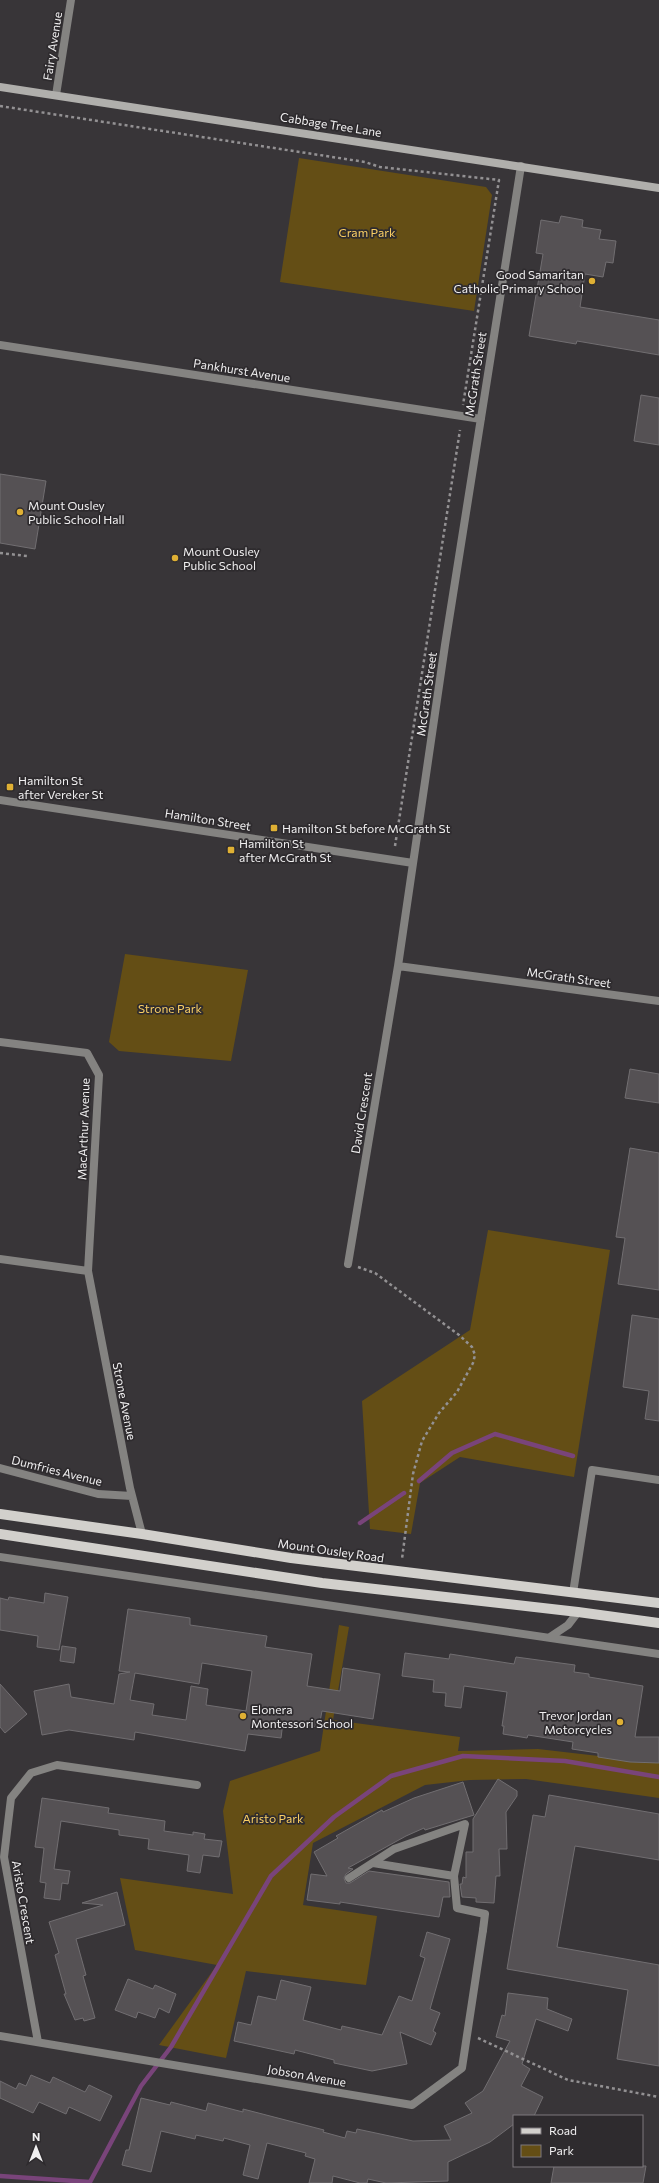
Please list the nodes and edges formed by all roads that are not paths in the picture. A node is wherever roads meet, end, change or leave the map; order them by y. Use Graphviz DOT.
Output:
graph roads {
  1 [pos="71,0"];
  2 [pos="0,87"];
  3 [pos="56,95"];
  4 [pos="521,166"];
  5 [pos="659,188"];
  6 [pos="0,345"];
  7 [pos="481,419"];
  8 [pos="0,800"];
  9 [pos="413,863"];
  10 [pos="398,966"];
  11 [pos="659,1001"];
  12 [pos="0,1042"];
  13 [pos="0,1259"];
  14 [pos="348,1264"];
  15 [pos="88,1271"];
  16 [pos="0,1468"];
  17 [pos="659,1480"];
  18 [pos="132,1496"];
  19 [pos="0,1514"];
  20 [pos="0,1534"];
  21 [pos="142,1534"];
  22 [pos="0,1556"];
  23 [pos="573,1593"];
  24 [pos="659,1603"];
  25 [pos="578,1612"];
  26 [pos="659,1623"];
  27 [pos="550,1637"];
  28 [pos="659,1654"];
  29 [pos="197,1785"];
  30 [pos="373,1863"];
  31 [pos="454,1876"];
  32 [pos="349,1878"];
  33 [pos="0,2036"];
  34 [pos="38,2042"];
  1 -- 3 [label="street, Fairy Avenue"];
  2 -- 3 [label="main road, Cabbage Tree Lane"];
  3 -- 4 [label="main road, Cabbage Tree Lane"];
  4 -- 5 [label="main road, Cabbage Tree Lane"];
  4 -- 7 [label="street, McGrath Street"];
  6 -- 7 [label="street, Pankhurst Avenue"];
  7 -- 9 [label="street, McGrath Street"];
  8 -- 9 [label="street, Hamilton Street"];
  9 -- 10 [label="street, McGrath Street"];
  10 -- 11 [label="street, McGrath Street"];
  10 -- 14 [label="street, David Crescent"];
  12 -- 15 [label="street, MacArthur Avenue"];
  13 -- 15 [label="street"];
  15 -- 18 [label="street, Strone Avenue"];
  16 -- 18 [label="street, Dumfries Avenue"];
  17 -- 23 [label="street"];
  18 -- 21 [label="street, Strone Avenue"];
  19 -- 21 [label="main road, Mount Ousley Road"];
  20 -- 25 [label="main road"];
  21 -- 23 [label="main road, Mount Ousley Road"];
  22 -- 27 [label="street"];
  23 -- 24 [label="main road, Mount Ousley Road"];
  25 -- 26 [label="main road"];
  25 -- 27 [label="street"];
  27 -- 28 [label="street"];
  29 -- 34 [label="street, Aristo Crescent"];
  30 -- 31 [label="street"];
  30 -- 31 [label="street"];
  30 -- 32 [label="street"];
  31 -- 34 [label="street, Jobson Avenue"];
  33 -- 34 [label="street, Jobson Avenue"];
}
